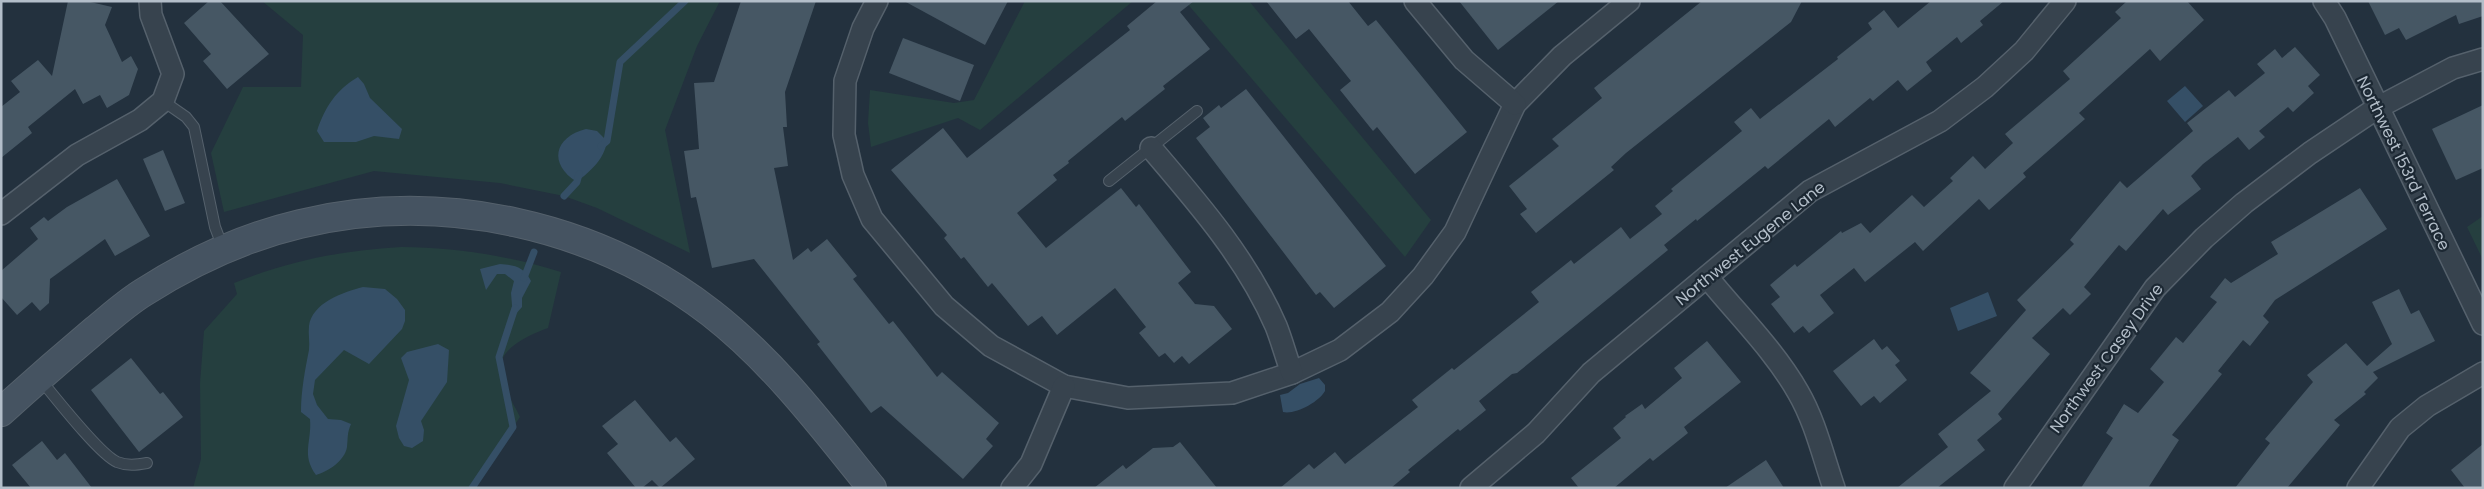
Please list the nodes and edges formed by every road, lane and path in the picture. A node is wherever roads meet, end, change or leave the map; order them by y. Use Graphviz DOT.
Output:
graph roads {
  1 [pos="150,1"];
  2 [pos="877,1"];
  3 [pos="1415,1"];
  4 [pos="1629,1"];
  5 [pos="2065,1"];
  6 [pos="2324,1"];
  7 [pos="2483,59"];
  8 [pos="163,101"];
  9 [pos="1515,104"];
  10 [pos="2377,108"];
  11 [pos="1197,111"];
  12 [pos="1151,148"];
  13 [pos="1109,181"];
  14 [pos="1,214"];
  15 [pos="223,249"];
  16 [pos="1708,278"];
  17 [pos="2483,324"];
  18 [pos="1292,373"];
  19 [pos="2483,373"];
  20 [pos="39,378"];
  21 [pos="1064,386"];
  22 [pos="1,412"];
  23 [pos="147,463"];
  24 [pos="872,488"];
  25 [pos="1012,488"];
  26 [pos="1472,488"];
  27 [pos="1834,488"];
  28 [pos="2014,488"];
  29 [pos="2358,488"];
  1 -- 8 [label="street"];
  2 -- 21 [label="street"];
  3 -- 9 [label="street"];
  4 -- 9 [label="street"];
  5 -- 16 [label="street, Northwest Eugene Lane"];
  6 -- 10 [label="street, Northwest 153rd Terrace"];
  7 -- 10 [label="street, Northwest Casey Drive"];
  8 -- 14 [label="street"];
  8 -- 15 [label="lane"];
  9 -- 18 [label="street"];
  10 -- 17 [label="street, Northwest 153rd Terrace"];
  10 -- 28 [label="street, Northwest Casey Drive"];
  11 -- 12 [label="lane"];
  12 -- 13 [label="lane"];
  12 -- 18 [label="street"];
  15 -- 20 [label="main road"];
  15 -- 24 [label="main road"];
  16 -- 26 [label="street, Northwest Eugene Lane"];
  16 -- 27 [label="street"];
  18 -- 21 [label="street"];
  19 -- 29 [label="street"];
  20 -- 22 [label="main road"];
  20 -- 23 [label="lane"];
  21 -- 25 [label="street"];
}
